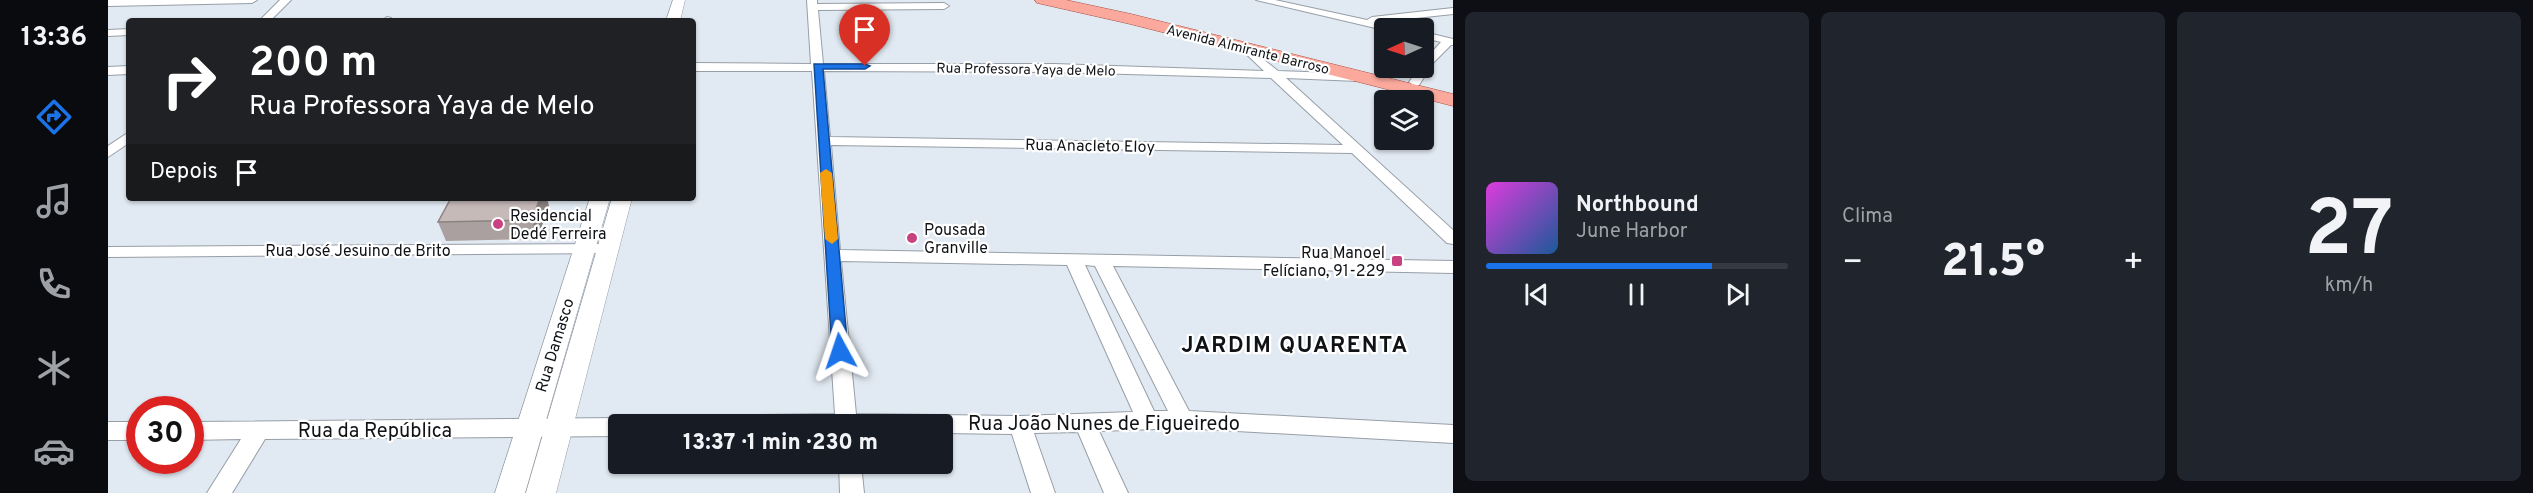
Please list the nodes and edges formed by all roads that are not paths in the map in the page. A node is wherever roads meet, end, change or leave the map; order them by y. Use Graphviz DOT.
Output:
graph roads {
  1 [pos="252,0"];
  2 [pos="286,0"];
  3 [pos="679,0"];
  4 [pos="1042,0"];
  5 [pos="1066,0"];
  6 [pos="1261,0"];
  7 [pos="108,3"];
  8 [pos="813,3"];
  9 [pos="944,6"];
  10 [pos="1453,11"];
  11 [pos="267,18"];
  12 [pos="674,18"];
  13 [pos="1356,21"];
  14 [pos="1374,25"];
  15 [pos="126,32"];
  16 [pos="108,33"];
  17 [pos="1434,38"];
  18 [pos="1450,41"];
  19 [pos="1248,50"];
  20 [pos="818,66"];
  21 [pos="696,67"];
  22 [pos="126,70"];
  23 [pos="108,71"];
  24 [pos="1275,75"];
  25 [pos="1359,77"];
  26 [pos="1416,82"];
  27 [pos="1452,99"];
  28 [pos="824,141"];
  29 [pos="1356,149"];
  30 [pos="600,201"];
  31 [pos="620,201"];
  32 [pos="1453,239"];
  33 [pos="595,249"];
  34 [pos="108,252"];
  35 [pos="833,255"];
  36 [pos="1101,260"];
  37 [pos="1074,261"];
  38 [pos="1453,267"];
  39 [pos="845,414"];
  40 [pos="1147,419"];
  41 [pos="1183,419"];
  42 [pos="1084,422"];
  43 [pos="953,424"];
  44 [pos="1020,424"];
  45 [pos="608,427"];
  46 [pos="558,428"];
  47 [pos="529,429"];
  48 [pos="259,430"];
  49 [pos="108,431"];
  50 [pos="126,431"];
  51 [pos="204,431"];
  52 [pos="1453,434"];
  53 [pos="851,474"];
  54 [pos="219,493"];
  55 [pos="510,493"];
  56 [pos="541,493"];
  57 [pos="852,493"];
  58 [pos="1043,493"];
  59 [pos="1116,493"];
  1 -- 7 [label="street"];
  2 -- 11 [label="street"];
  3 -- 12 [label="street"];
  4 -- 19 [label="main road, Avenida Almirante Barroso"];
  5 -- 26 [label="main road, Avenida Almirante Barroso"];
  6 -- 13 [label="street"];
  8 -- 9 [label="street"];
  8 -- 20 [label="street"];
  10 -- 13 [label="street"];
  13 -- 14 [label="street"];
  15 -- 16 [label="street"];
  17 -- 18 [label="street"];
  18 -- 26 [label="street"];
  19 -- 24 [label="street"];
  19 -- 25 [label="main road, Avenida Almirante Barroso"];
  20 -- 21 [label="street, Rua Professora Yaya de Melo"];
  20 -- 24 [label="street, Rua Professora Yaya de Melo"];
  20 -- 28 [label="street"];
  22 -- 23 [label="street"];
  24 -- 25 [label="street, Rua Professora Yaya de Melo"];
  24 -- 29 [label="street"];
  25 -- 27 [label="main road, Avenida Almirante Barroso"];
  26 -- 27 [label="main road, Avenida Almirante Barroso"];
  28 -- 29 [label="street, Rua Anacleto Eloy"];
  28 -- 35 [label="street"];
  29 -- 32 [label="street"];
  30 -- 33 [label="street, Rua Damasco"];
  31 -- 33 [label="street, Rua Damasco"];
  33 -- 34 [label="street, Rua José Jesuino de Brito"];
  33 -- 46 [label="street, Rua Damasco"];
  33 -- 47 [label="street, Rua Damasco"];
  35 -- 37 [label="street"];
  35 -- 39 [label="street"];
  36 -- 37 [label="street"];
  36 -- 38 [label="street"];
  36 -- 41 [label="street"];
  37 -- 40 [label="street"];
  40 -- 41 [label="street, Rua João Nunes de Figueiredo"];
  40 -- 42 [label="street, Rua João Nunes de Figueiredo"];
  41 -- 52 [label="street, Rua João Nunes de Figueiredo"];
  42 -- 44 [label="street, Rua João Nunes de Figueiredo"];
  42 -- 59 [label="street"];
  43 -- 44 [label="street, Rua João Nunes de Figueiredo"];
  44 -- 58 [label="street"];
  45 -- 46 [label="street"];
  46 -- 47 [label="street, Rua da República"];
  46 -- 56 [label="street, Rua Damasco"];
  47 -- 48 [label="street, Rua da República"];
  47 -- 55 [label="street, Rua Damasco"];
  48 -- 51 [label="street, Rua da República"];
  48 -- 54 [label="street"];
  49 -- 50 [label="street"];
  53 -- 57 [label="street"];
}
